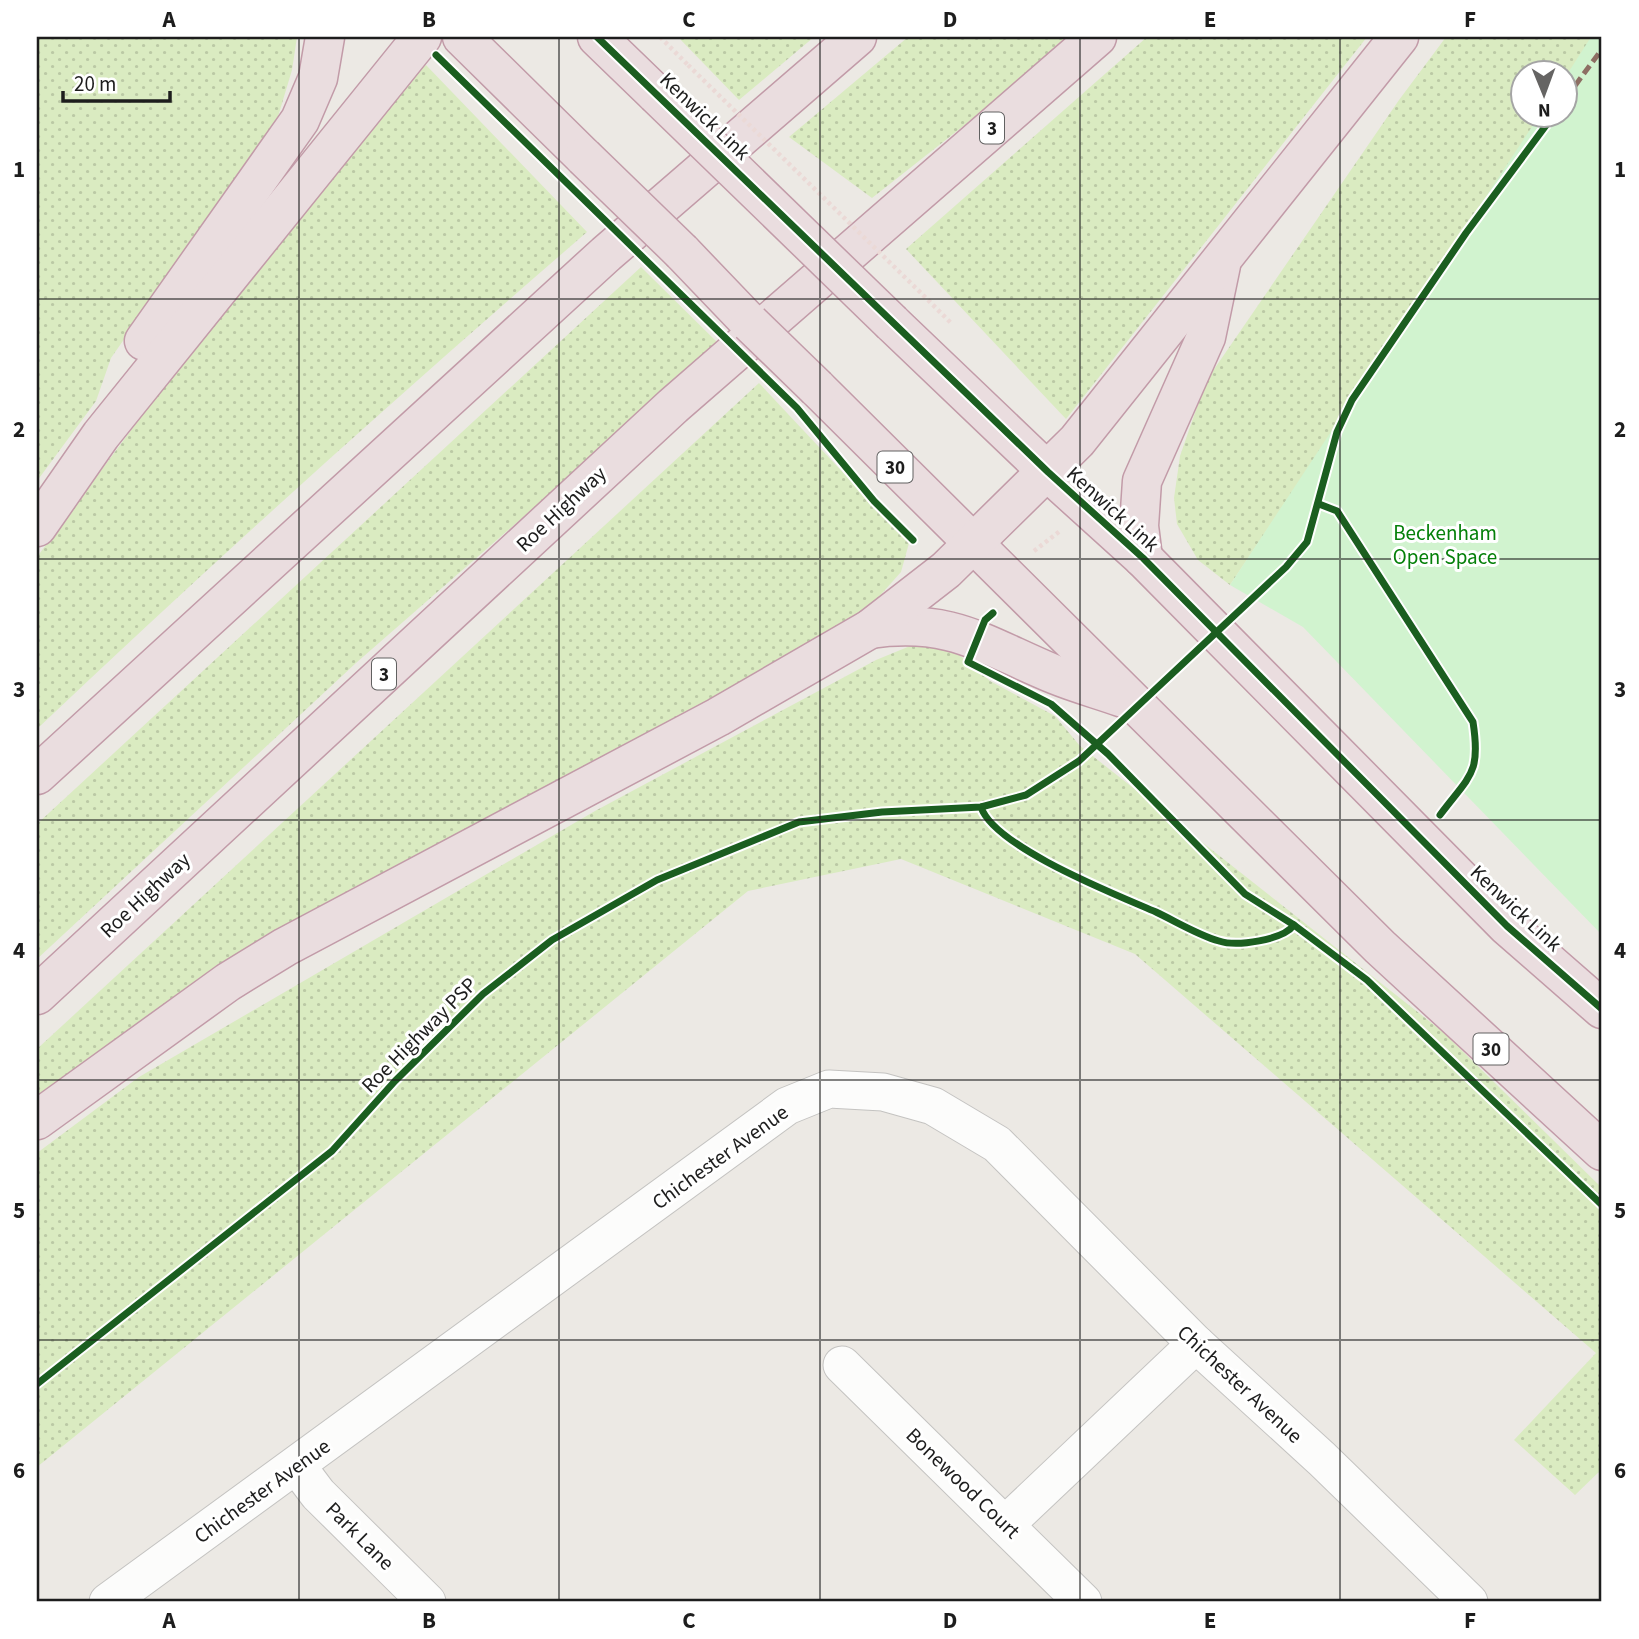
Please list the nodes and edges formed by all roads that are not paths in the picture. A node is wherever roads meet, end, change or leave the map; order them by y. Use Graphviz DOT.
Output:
graph roads {
  1 [pos="325,37"];
  2 [pos="422,37"];
  3 [pos="462,37"];
  4 [pos="597,37"];
  5 [pos="857,37"];
  6 [pos="1097,37"];
  7 [pos="1399,37"];
  8 [pos="1223,257"];
  9 [pos="101,435"];
  10 [pos="1048,472"];
  11 [pos="37,527"];
  12 [pos="973,545"];
  13 [pos="1143,558"];
  14 [pos="870,629"];
  15 [pos="1129,699"];
  16 [pos="37,775"];
  17 [pos="37,995"];
  18 [pos="1602,1009"];
  19 [pos="37,1120"];
  20 [pos="1602,1151"];
  21 [pos="1196,1345"];
  22 [pos="842,1365"];
  23 [pos="297,1466"];
  24 [pos="1005,1525"];
  25 [pos="108,1602"];
  26 [pos="426,1602"];
  27 [pos="1083,1602"];
  28 [pos="1469,1602"];
  1 -- 9 [label="highway"];
  2 -- 9 [label="highway"];
  3 -- 12 [label="highway, 30, bridge"];
  4 -- 10 [label="highway, Kenwick Link, bridge"];
  5 -- 16 [label="highway"];
  6 -- 17 [label="highway, Roe Highway / 3"];
  7 -- 8 [label="highway"];
  8 -- 10 [label="highway"];
  8 -- 13 [label="highway"];
  9 -- 11 [label="highway"];
  10 -- 12 [label="highway"];
  10 -- 13 [label="highway, Kenwick Link"];
  12 -- 14 [label="highway"];
  12 -- 15 [label="highway, 30"];
  13 -- 18 [label="highway, Kenwick Link"];
  14 -- 15 [label="highway"];
  14 -- 19 [label="highway"];
  15 -- 20 [label="highway, 30"];
  21 -- 23 [label="street, Chichester Avenue"];
  21 -- 24 [label="street"];
  21 -- 28 [label="street, Chichester Avenue"];
  22 -- 24 [label="street, Bonewood Court"];
  23 -- 25 [label="street, Chichester Avenue"];
  23 -- 26 [label="street, Park Lane"];
  24 -- 27 [label="street, Bonewood Court"];
}
